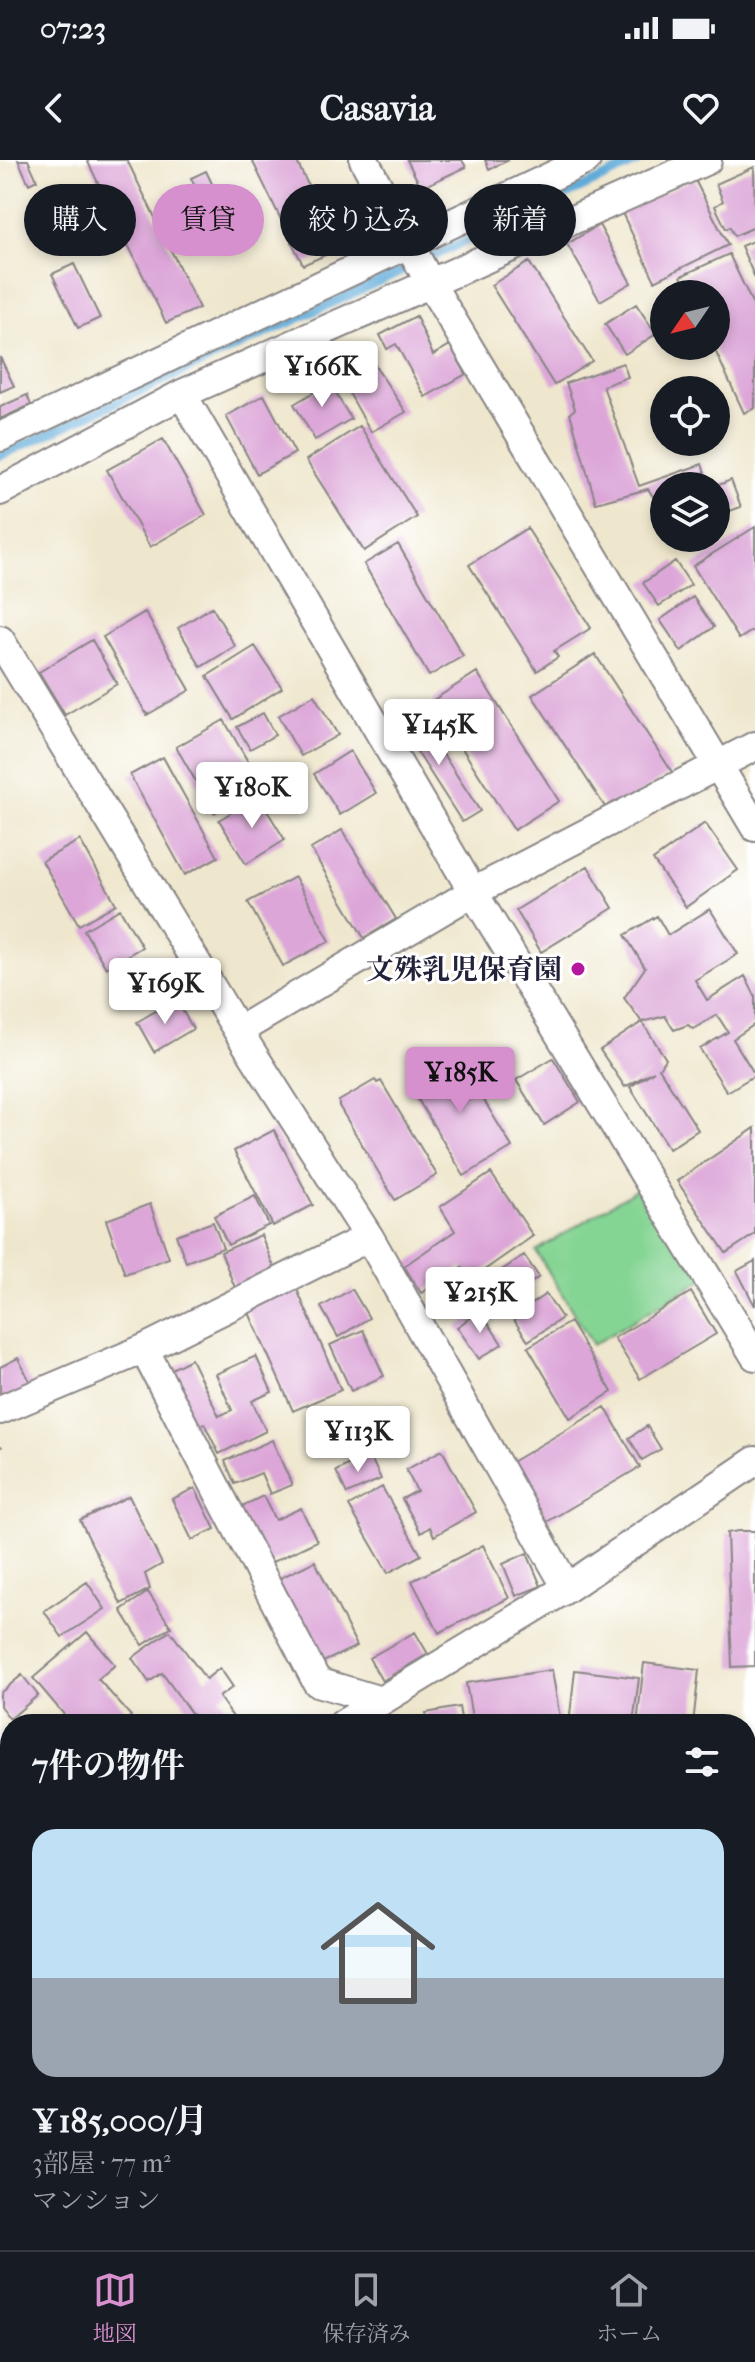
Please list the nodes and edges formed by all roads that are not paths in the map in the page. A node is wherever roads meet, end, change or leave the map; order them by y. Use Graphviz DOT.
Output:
graph roads {
  1 [pos="364,160"];
  2 [pos="586,160"];
  3 [pos="707,160"];
  4 [pos="377,184"];
  5 [pos="448,224"];
  6 [pos="379,256"];
  7 [pos="416,256"];
  8 [pos="430,283"];
  9 [pos="182,394"];
  10 [pos="0,437"];
  11 [pos="0,491"];
  12 [pos="0,640"];
  13 [pos="9,679"];
  14 [pos="755,746"];
  15 [pos="719,765"];
  16 [pos="755,827"];
  17 [pos="473,892"];
  18 [pos="238,1031"];
  19 [pos="369,1237"];
  20 [pos="144,1349"];
  21 [pos="755,1356"];
  22 [pos="0,1410"];
  23 [pos="755,1461"];
  24 [pos="567,1588"];
  25 [pos="381,1701"];
  26 [pos="360,1714"];
  1 -- 4 [label="street"];
  2 -- 5 [label="street"];
  3 -- 8 [label="street"];
  6 -- 10 [label="street"];
  7 -- 8 [label="street"];
  8 -- 9 [label="street"];
  8 -- 15 [label="street"];
  9 -- 11 [label="street"];
  9 -- 17 [label="street"];
  12 -- 13 [label="street"];
  13 -- 18 [label="street"];
  14 -- 15 [label="street"];
  15 -- 16 [label="street"];
  15 -- 17 [label="street"];
  17 -- 18 [label="street"];
  17 -- 21 [label="street"];
  18 -- 19 [label="street"];
  19 -- 20 [label="street"];
  19 -- 24 [label="street"];
  20 -- 22 [label="street"];
  20 -- 25 [label="street"];
  23 -- 24 [label="street"];
  24 -- 25 [label="street"];
  25 -- 26 [label="street"];
}
